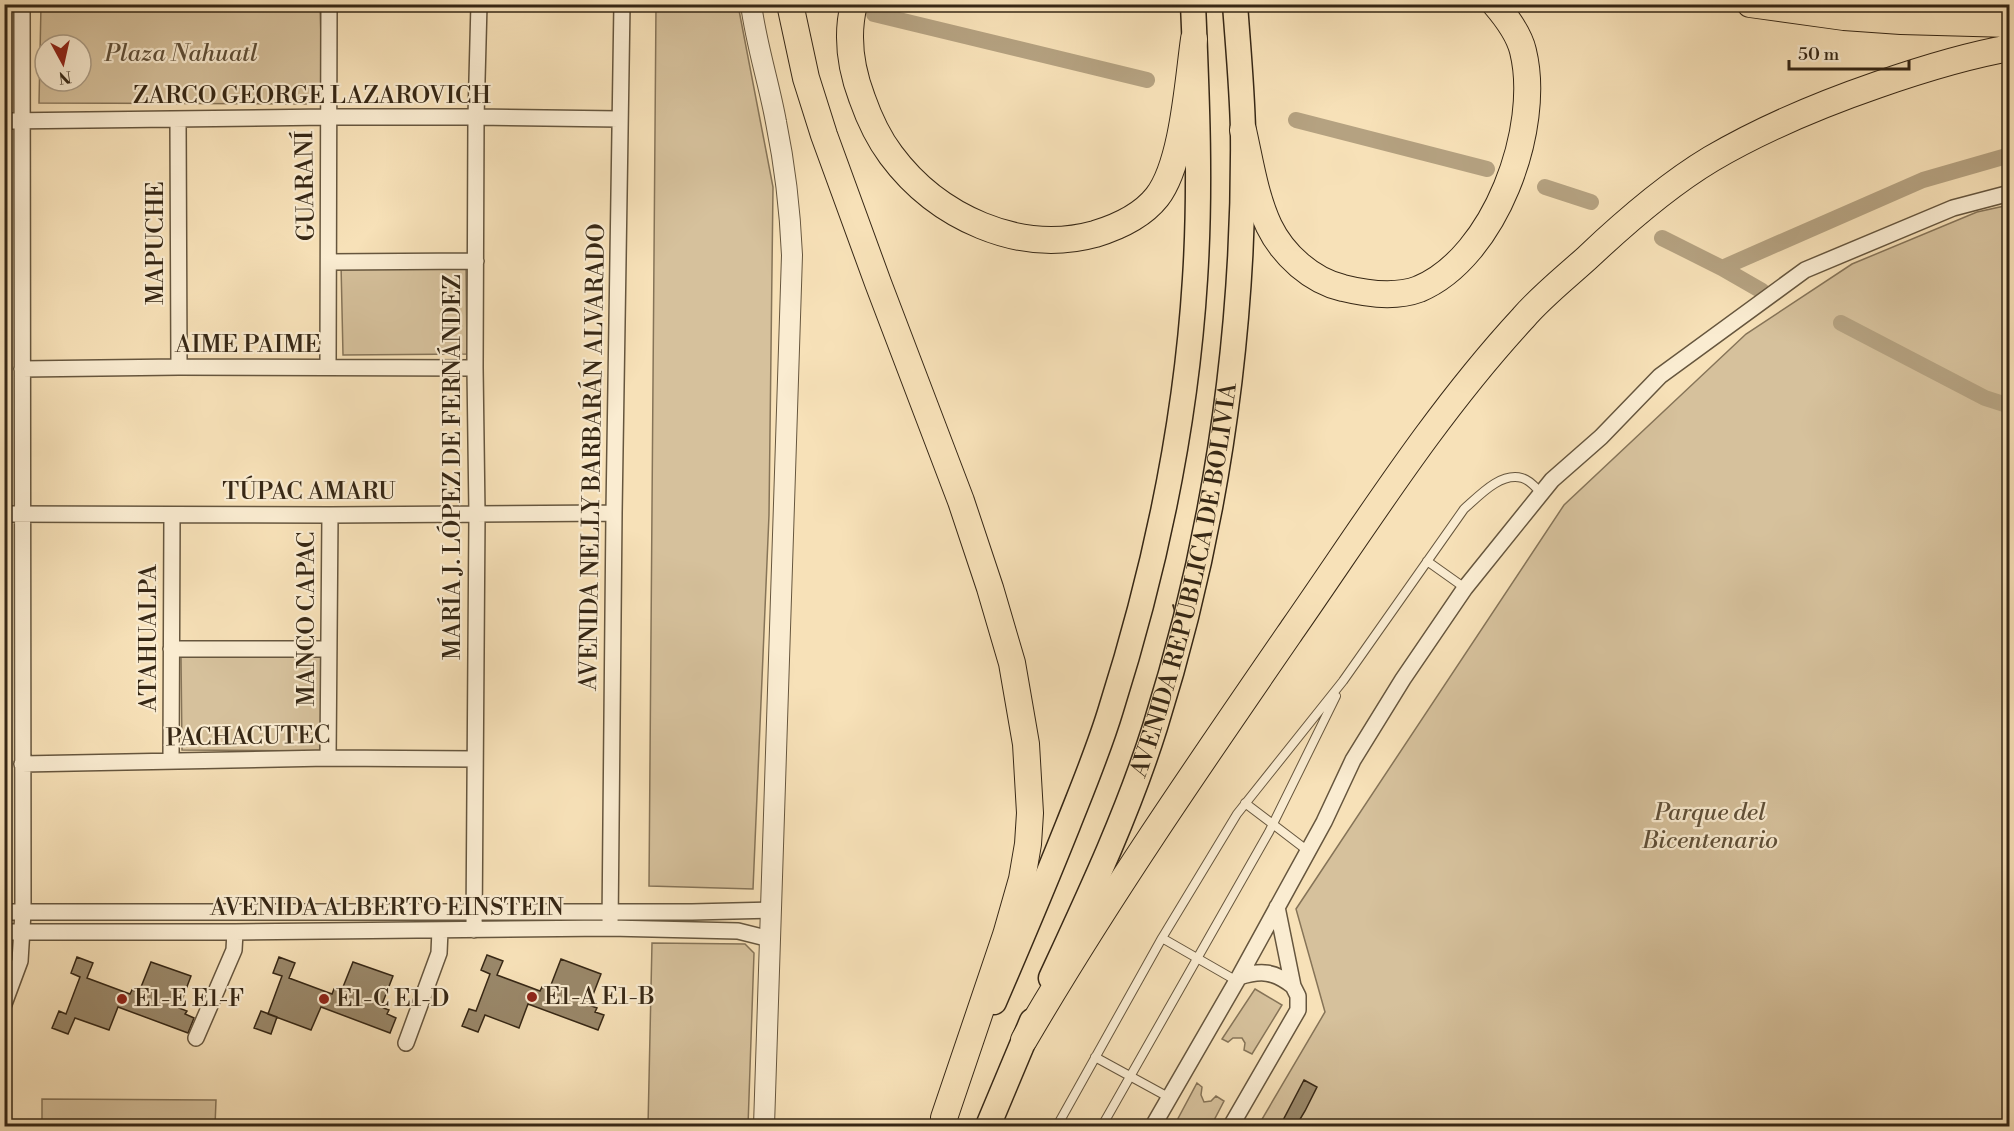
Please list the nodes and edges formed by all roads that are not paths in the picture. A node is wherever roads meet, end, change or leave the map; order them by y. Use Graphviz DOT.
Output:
graph roads {
  1 [pos="22,4"];
  2 [pos="329,4"];
  3 [pos="479,4"];
  4 [pos="622,4"];
  5 [pos="752,4"];
  6 [pos="790,4"];
  7 [pos="854,4"];
  8 [pos="1192,4"];
  9 [pos="1235,4"];
  10 [pos="1495,4"];
  11 [pos="1750,4"];
  12 [pos="2010,24"];
  13 [pos="1194,39"];
  14 [pos="2010,48"];
  15 [pos="328,117"];
  16 [pos="476,117"];
  17 [pos="178,119"];
  18 [pos="619,119"];
  19 [pos="4,121"];
  20 [pos="24,121"];
  21 [pos="1243,130"];
  22 [pos="2010,194"];
  23 [pos="476,261"];
  24 [pos="329,262"];
  25 [pos="180,367"];
  26 [pos="328,367"];
  27 [pos="475,368"];
  28 [pos="22,369"];
  29 [pos="1541,493"];
  30 [pos="614,513"];
  31 [pos="4,514"];
  32 [pos="23,514"];
  33 [pos="477,514"];
  34 [pos="172,515"];
  35 [pos="330,515"];
  36 [pos="1427,561"];
  37 [pos="1465,588"];
  38 [pos="329,648"];
  39 [pos="171,650"];
  40 [pos="1343,681"];
  41 [pos="328,759"];
  42 [pos="475,759"];
  43 [pos="171,761"];
  44 [pos="22,764"];
  45 [pos="1245,803"];
  46 [pos="1273,824"];
  47 [pos="1308,851"];
  48 [pos="1277,907"];
  49 [pos="611,910"];
  50 [pos="770,910"];
  51 [pos="4,912"];
  52 [pos="23,912"];
  53 [pos="476,912"];
  54 [pos="610,928"];
  55 [pos="440,930"];
  56 [pos="474,930"];
  57 [pos="22,931"];
  58 [pos="4,932"];
  59 [pos="235,932"];
  60 [pos="1162,938"];
  61 [pos="770,939"];
  62 [pos="1197,957"];
  63 [pos="1238,979"];
  64 [pos="1293,986"];
  65 [pos="4,1004"];
  66 [pos="196,1038"];
  67 [pos="1024,1040"];
  68 [pos="406,1043"];
  69 [pos="1095,1057"];
  70 [pos="1130,1077"];
  71 [pos="1170,1098"];
  72 [pos="942,1122"];
  73 [pos="764,1126"];
  74 [pos="988,1126"];
  75 [pos="1057,1126"];
  76 [pos="1102,1126"];
  77 [pos="1153,1126"];
  78 [pos="1231,1126"];
  1 -- 20 [label="street"];
  2 -- 15 [label="street, GUARANÍ"];
  3 -- 16 [label="street, MARÍA J. LÓPEZ DE FERNÁNDEZ"];
  4 -- 18 [label="street, AVENIDA NELLY BARBARÁN ALVARADO"];
  5 -- 50 [label="street"];
  6 -- 72 [label="highway"];
  7 -- 13 [label="highway"];
  8 -- 13 [label="main road, AVENIDA REPÚBLICA DE BOLIVIA"];
  9 -- 21 [label="main road, AVENIDA REPÚBLICA DE BOLIVIA"];
  10 -- 21 [label="highway"];
  11 -- 12 [label="highway"];
  13 -- 72 [label="main road, AVENIDA REPÚBLICA DE BOLIVIA"];
  14 -- 67 [label="highway"];
  15 -- 16 [label="street, ZARCO GEORGE LAZAROVICH"];
  15 -- 17 [label="street, ZARCO GEORGE LAZAROVICH"];
  15 -- 24 [label="street, GUARANÍ"];
  16 -- 18 [label="street, ZARCO GEORGE LAZAROVICH"];
  16 -- 23 [label="street, MARÍA J. LÓPEZ DE FERNÁNDEZ"];
  17 -- 20 [label="street, ZARCO GEORGE LAZAROVICH"];
  17 -- 25 [label="street, MAPUCHE"];
  18 -- 30 [label="street, AVENIDA NELLY BARBARÁN ALVARADO"];
  19 -- 20 [label="street, ZARCO GEORGE LAZAROVICH"];
  20 -- 28 [label="street"];
  21 -- 67 [label="main road, AVENIDA REPÚBLICA DE BOLIVIA"];
  22 -- 29 [label="street"];
  23 -- 24 [label="street"];
  23 -- 27 [label="street, MARÍA J. LÓPEZ DE FERNÁNDEZ"];
  24 -- 26 [label="street, GUARANÍ"];
  25 -- 26 [label="street, AIME PAIME"];
  25 -- 28 [label="street, AIME PAIME"];
  26 -- 27 [label="street, AIME PAIME"];
  27 -- 33 [label="street, MARÍA J. LÓPEZ DE FERNÁNDEZ"];
  28 -- 32 [label="street"];
  29 -- 36 [label="lane"];
  29 -- 37 [label="street"];
  30 -- 33 [label="street, TÚPAC AMARU"];
  30 -- 49 [label="street, AVENIDA NELLY BARBARÁN ALVARADO"];
  31 -- 32 [label="street, TÚPAC AMARU"];
  32 -- 34 [label="street, TÚPAC AMARU"];
  32 -- 44 [label="street"];
  33 -- 35 [label="street, TÚPAC AMARU"];
  33 -- 42 [label="street, MARÍA J. LÓPEZ DE FERNÁNDEZ"];
  34 -- 35 [label="street, TÚPAC AMARU"];
  34 -- 39 [label="street, ATAHUALPA"];
  35 -- 38 [label="street, MANCO CAPAC"];
  36 -- 37 [label="lane"];
  36 -- 40 [label="lane"];
  37 -- 47 [label="street"];
  38 -- 39 [label="street"];
  38 -- 41 [label="street, MANCO CAPAC"];
  39 -- 43 [label="street, ATAHUALPA"];
  40 -- 45 [label="lane"];
  40 -- 46 [label="lane"];
  41 -- 42 [label="street, PACHACUTEC"];
  41 -- 43 [label="street, PACHACUTEC"];
  42 -- 53 [label="street, MARÍA J. LÓPEZ DE FERNÁNDEZ"];
  43 -- 44 [label="street, PACHACUTEC"];
  44 -- 52 [label="street"];
  45 -- 46 [label="lane"];
  45 -- 60 [label="lane"];
  46 -- 47 [label="lane"];
  46 -- 62 [label="lane"];
  47 -- 48 [label="street"];
  48 -- 63 [label="street"];
  48 -- 64 [label="street"];
  49 -- 50 [label="street, AVENIDA ALBERTO EINSTEIN"];
  49 -- 53 [label="street, AVENIDA ALBERTO EINSTEIN"];
  49 -- 54 [label="street, AVENIDA NELLY BARBARÁN ALVARADO"];
  50 -- 61 [label="street"];
  51 -- 52 [label="street, AVENIDA ALBERTO EINSTEIN"];
  52 -- 53 [label="street, AVENIDA ALBERTO EINSTEIN"];
  52 -- 57 [label="street"];
  53 -- 56 [label="street, MARÍA J. LÓPEZ DE FERNÁNDEZ"];
  54 -- 56 [label="street, AVENIDA ALBERTO EINSTEIN"];
  54 -- 61 [label="street, AVENIDA ALBERTO EINSTEIN"];
  55 -- 56 [label="street, AVENIDA ALBERTO EINSTEIN"];
  55 -- 59 [label="street, AVENIDA ALBERTO EINSTEIN"];
  55 -- 68 [label="street"];
  57 -- 58 [label="street, AVENIDA ALBERTO EINSTEIN"];
  57 -- 59 [label="street, AVENIDA ALBERTO EINSTEIN"];
  57 -- 65 [label="street"];
  59 -- 66 [label="street"];
  60 -- 62 [label="lane"];
  60 -- 69 [label="lane"];
  61 -- 73 [label="street"];
  62 -- 63 [label="lane"];
  62 -- 70 [label="lane"];
  63 -- 64 [label="street"];
  63 -- 71 [label="street"];
  64 -- 78 [label="street"];
  67 -- 74 [label="main road, AVENIDA REPÚBLICA DE BOLIVIA"];
  69 -- 70 [label="lane"];
  69 -- 75 [label="lane"];
  70 -- 71 [label="lane"];
  70 -- 76 [label="lane"];
  71 -- 77 [label="street"];
}
